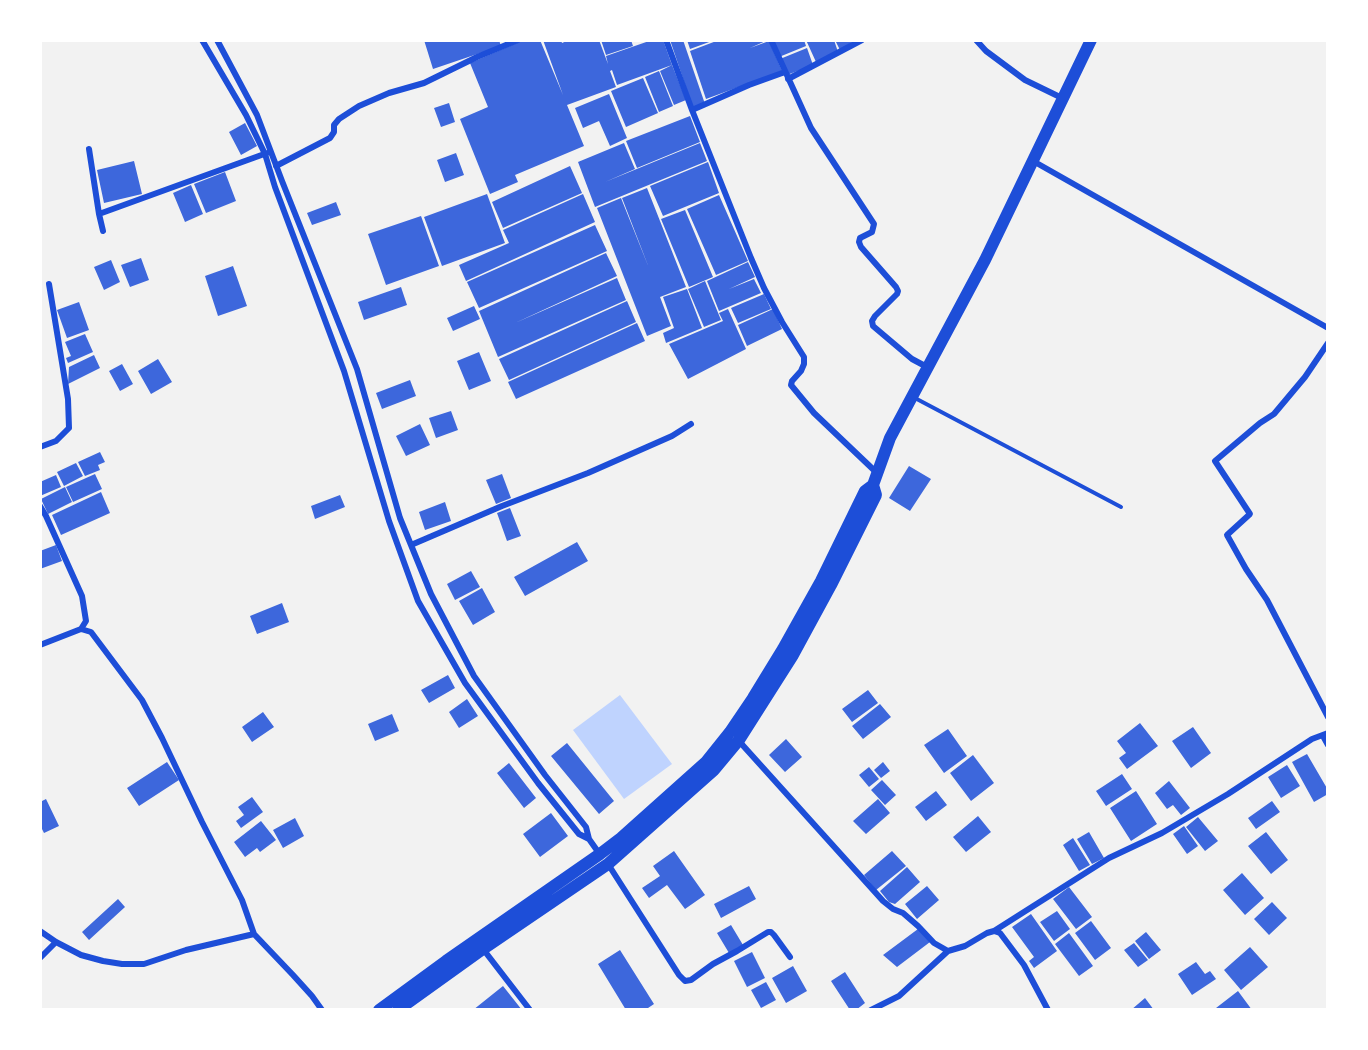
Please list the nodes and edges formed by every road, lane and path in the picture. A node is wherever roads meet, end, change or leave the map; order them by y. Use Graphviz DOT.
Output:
graph roads {
  1 [pos="202,40"];
  2 [pos="217,40"];
  3 [pos="518,40"];
  4 [pos="666,40"];
  5 [pos="771,40"];
  6 [pos="862,40"];
  7 [pos="976,40"];
  8 [pos="1091,40"];
  9 [pos="787,76"];
  10 [pos="1062,98"];
  11 [pos="692,110"];
  12 [pos="89,149"];
  13 [pos="268,153"];
  14 [pos="1032,160"];
  15 [pos="276,166"];
  16 [pos="99,214"];
  17 [pos="103,231"];
  18 [pos="49,284"];
  19 [pos="1328,328"];
  20 [pos="1328,343"];
  21 [pos="928,368"];
  22 [pos="912,397"];
  23 [pos="691,424"];
  24 [pos="40,447"];
  25 [pos="875,479"];
  26 [pos="40,506"];
  27 [pos="1121,507"];
  28 [pos="411,545"];
  29 [pos="81,629"];
  30 [pos="40,645"];
  31 [pos="1328,717"];
  32 [pos="1325,734"];
  33 [pos="734,736"];
  34 [pos="1328,745"];
  35 [pos="589,839"];
  36 [pos="604,859"];
  37 [pos="994,931"];
  38 [pos="40,932"];
  39 [pos="254,934"];
  40 [pos="56,942"];
  41 [pos="483,949"];
  42 [pos="948,951"];
  43 [pos="790,957"];
  44 [pos="40,958"];
  45 [pos="322,1010"];
  46 [pos="379,1010"];
  47 [pos="398,1010"];
  48 [pos="530,1010"];
  49 [pos="871,1010"];
  50 [pos="1048,1010"];
  1 -- 13 [label="street"];
  2 -- 13 [label="street"];
  3 -- 15 [label="street"];
  4 -- 11 [label="street"];
  5 -- 9 [label="street"];
  6 -- 9 [label="street"];
  7 -- 10 [label="street"];
  8 -- 10 [label="main road"];
  9 -- 11 [label="street"];
  9 -- 21 [label="street"];
  10 -- 14 [label="main road"];
  11 -- 25 [label="street"];
  12 -- 16 [label="street"];
  13 -- 15 [label="street"];
  13 -- 16 [label="street"];
  13 -- 35 [label="street"];
  14 -- 19 [label="street"];
  14 -- 21 [label="main road"];
  15 -- 28 [label="street"];
  16 -- 17 [label="street"];
  18 -- 24 [label="street"];
  20 -- 31 [label="street"];
  21 -- 22 [label="main road"];
  22 -- 25 [label="main road"];
  22 -- 27 [label="lane"];
  23 -- 28 [label="street"];
  25 -- 33 [label="main road"];
  26 -- 29 [label="street"];
  28 -- 35 [label="street"];
  29 -- 30 [label="street"];
  29 -- 39 [label="street"];
  32 -- 34 [label="street"];
  32 -- 37 [label="street"];
  33 -- 36 [label="main road"];
  33 -- 42 [label="street"];
  35 -- 36 [label="street"];
  36 -- 41 [label="main road"];
  36 -- 43 [label="street"];
  36 -- 46 [label="main road"];
  37 -- 42 [label="street"];
  37 -- 50 [label="street"];
  38 -- 40 [label="street"];
  39 -- 40 [label="street"];
  39 -- 45 [label="street"];
  40 -- 44 [label="street"];
  41 -- 47 [label="main road"];
  41 -- 48 [label="street"];
  42 -- 49 [label="street"];
}
